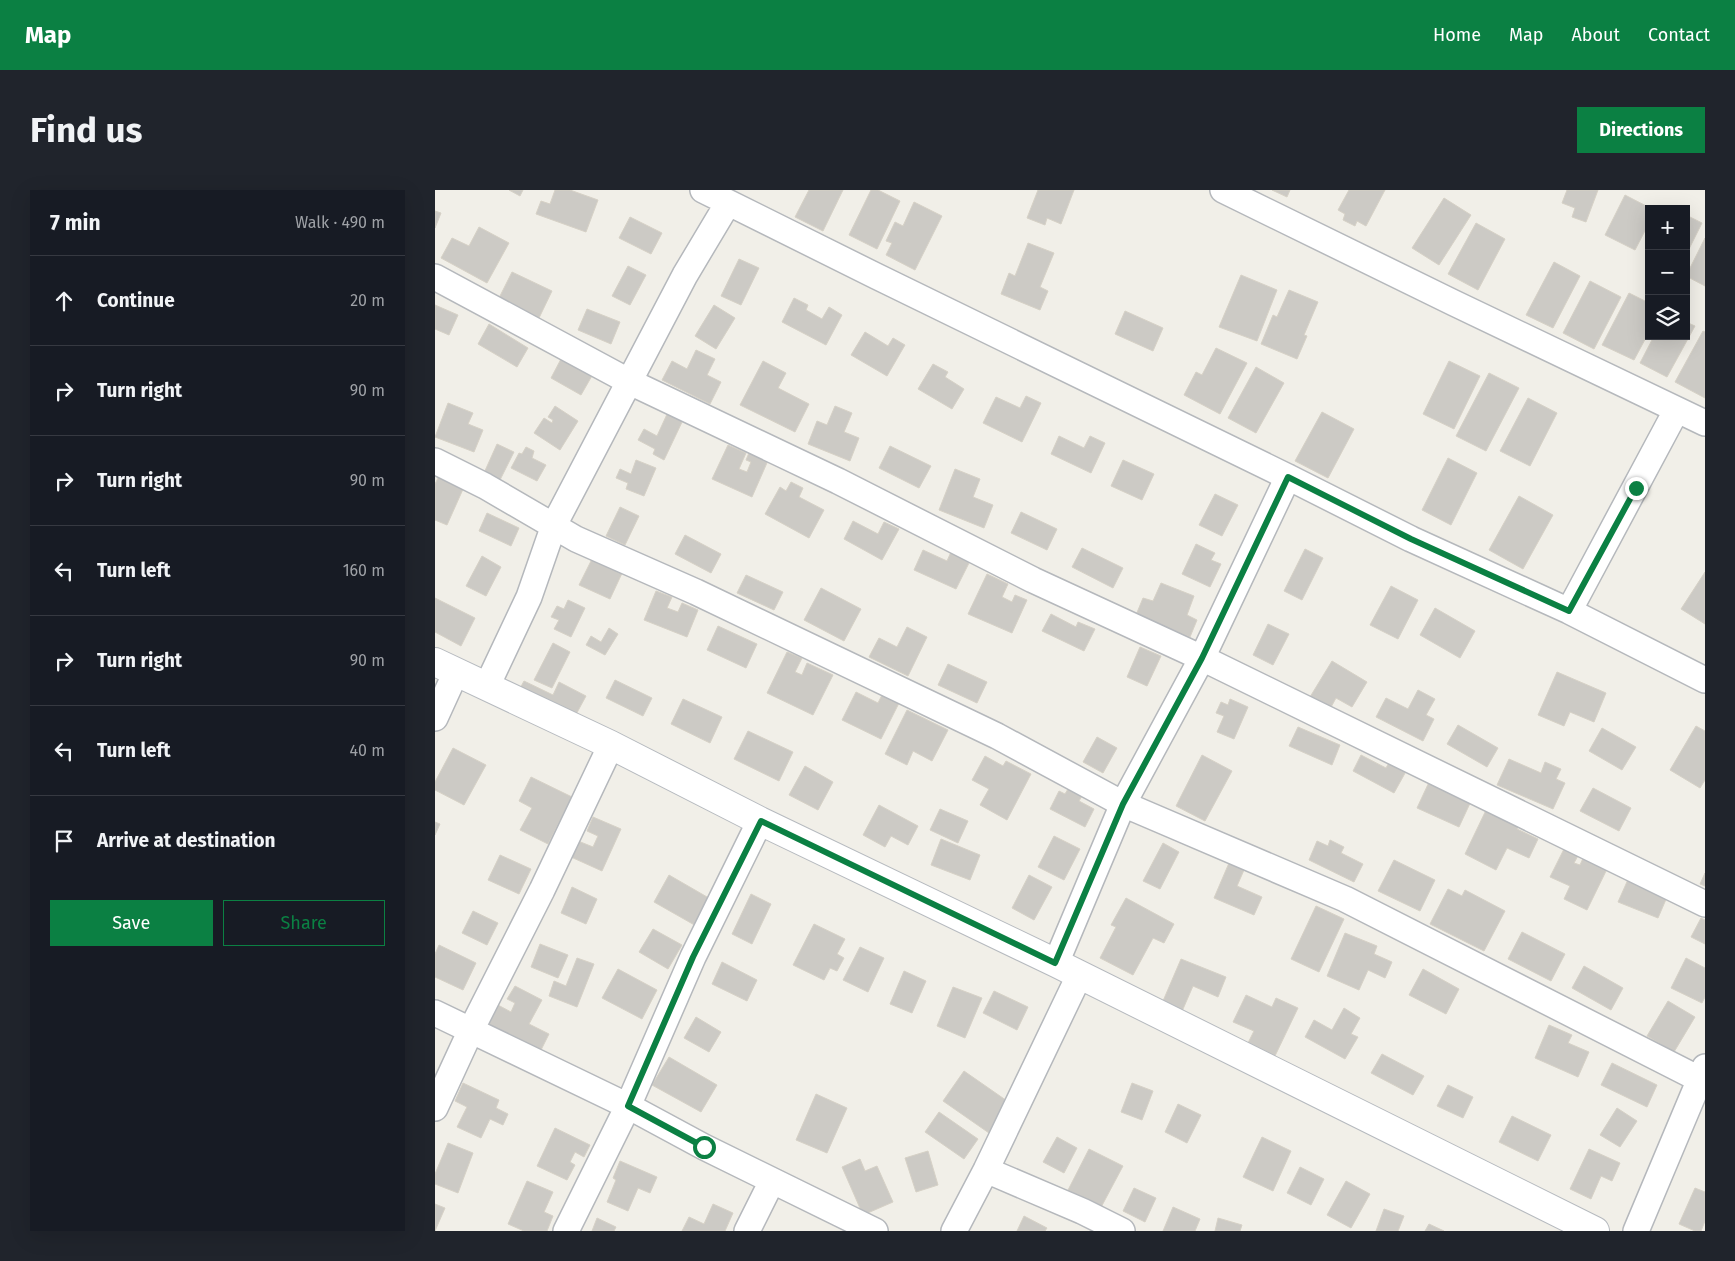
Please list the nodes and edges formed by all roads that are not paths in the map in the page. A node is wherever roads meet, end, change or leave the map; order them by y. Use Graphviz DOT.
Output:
graph roads {
  1 [pos="703,190"];
  2 [pos="1223,190"];
  3 [pos="728,203"];
  4 [pos="435,277"];
  5 [pos="631,382"];
  6 [pos="1677,411"];
  7 [pos="1705,423"];
  8 [pos="435,461"];
  9 [pos="1288,477"];
  10 [pos="554,525"];
  11 [pos="1569,611"];
  12 [pos="1202,658"];
  13 [pos="445,667"];
  14 [pos="1705,680"];
  15 [pos="487,686"];
  16 [pos="435,718"];
  17 [pos="611,745"];
  18 [pos="1123,804"];
  19 [pos="761,821"];
  20 [pos="1705,904"];
  21 [pos="1055,963"];
  22 [pos="1079,976"];
  23 [pos="435,1013"];
  24 [pos="471,1030"];
  25 [pos="1703,1076"];
  26 [pos="628,1106"];
  27 [pos="435,1108"];
  28 [pos="986,1170"];
  29 [pos="772,1181"];
  30 [pos="566,1231"];
  31 [pos="747,1231"];
  32 [pos="875,1231"];
  33 [pos="954,1231"];
  34 [pos="1121,1231"];
  35 [pos="1595,1231"];
  36 [pos="1636,1231"];
  1 -- 3 [label="street"];
  2 -- 6 [label="street"];
  3 -- 5 [label="street"];
  3 -- 9 [label="street"];
  4 -- 5 [label="street"];
  5 -- 10 [label="street"];
  5 -- 12 [label="street"];
  6 -- 7 [label="street"];
  6 -- 11 [label="street"];
  8 -- 10 [label="street"];
  9 -- 11 [label="street"];
  9 -- 12 [label="street"];
  10 -- 15 [label="street"];
  10 -- 18 [label="street"];
  11 -- 14 [label="street"];
  12 -- 18 [label="street"];
  12 -- 20 [label="street"];
  13 -- 15 [label="main road"];
  13 -- 16 [label="street"];
  15 -- 17 [label="main road"];
  17 -- 19 [label="main road"];
  17 -- 24 [label="street"];
  18 -- 21 [label="street"];
  18 -- 25 [label="street"];
  19 -- 21 [label="main road"];
  19 -- 26 [label="street"];
  21 -- 22 [label="main road"];
  22 -- 28 [label="street"];
  22 -- 35 [label="main road"];
  23 -- 24 [label="street"];
  24 -- 26 [label="street"];
  24 -- 27 [label="street"];
  25 -- 36 [label="street"];
  26 -- 29 [label="street"];
  26 -- 30 [label="street"];
  28 -- 33 [label="street"];
  28 -- 34 [label="street"];
  29 -- 31 [label="street"];
  29 -- 32 [label="street"];
}
